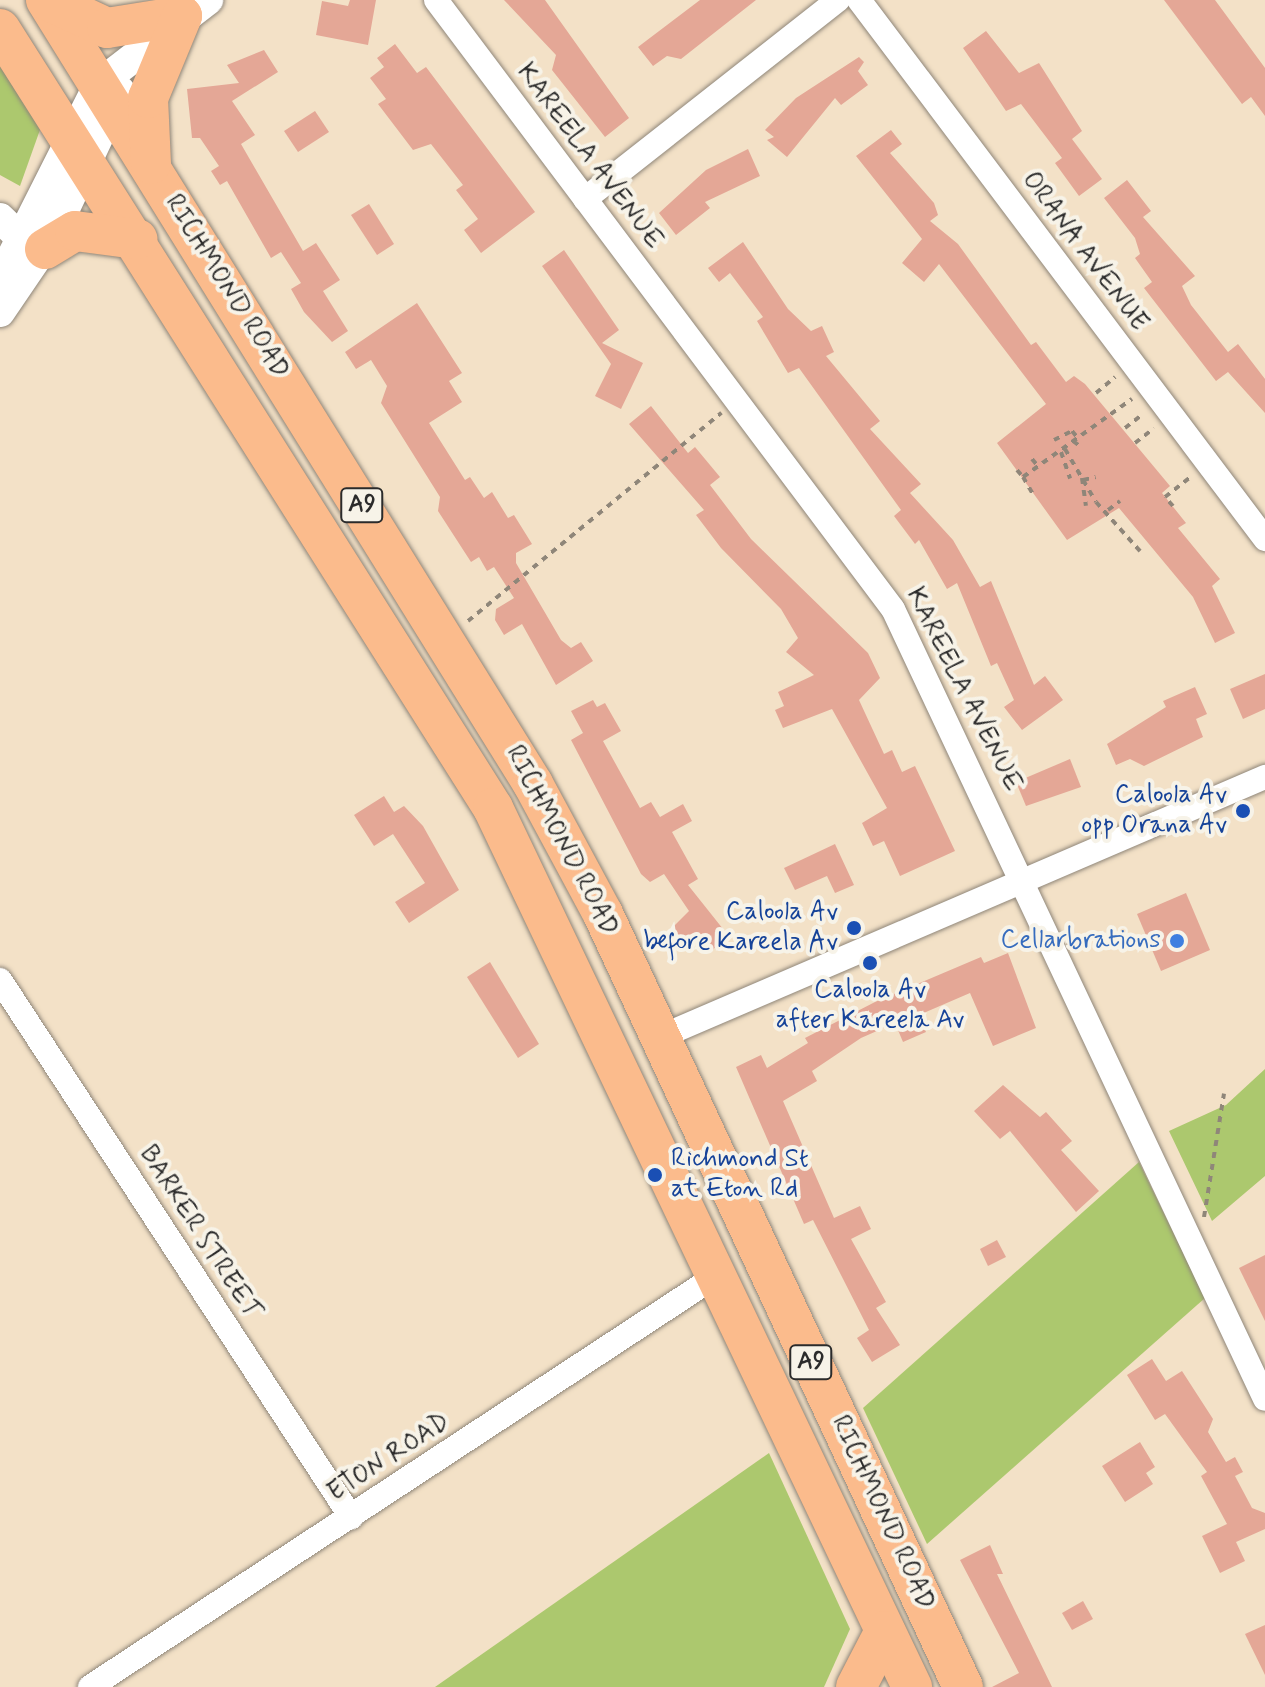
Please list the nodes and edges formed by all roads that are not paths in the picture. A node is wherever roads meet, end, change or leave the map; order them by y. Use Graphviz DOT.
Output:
graph roads {
  1 [pos="46,0"];
  2 [pos="436,0"];
  3 [pos="838,0"];
  4 [pos="859,0"];
  5 [pos="195,8"];
  6 [pos="0,29"];
  7 [pos="105,93"];
  8 [pos="76,148"];
  9 [pos="151,168"];
  10 [pos="585,199"];
  11 [pos="0,218"];
  12 [pos="137,239"];
  13 [pos="34,244"];
  14 [pos="0,280"];
  15 [pos="0,312"];
  16 [pos="1265,539"];
  17 [pos="1265,777"];
  18 [pos="1025,878"];
  19 [pos="559,933"];
  20 [pos="0,980"];
  21 [pos="660,1037"];
  22 [pos="674,1178"];
  23 [pos="719,1274"];
  24 [pos="1265,1397"];
  25 [pos="351,1517"];
  26 [pos="885,1631"];
  27 [pos="90,1687"];
  28 [pos="856,1687"];
  29 [pos="912,1687"];
  30 [pos="963,1687"];
  1 -- 5 [label="highway"];
  1 -- 7 [label="highway, A9"];
  2 -- 10 [label="street, KAREELA AVENUE"];
  3 -- 10 [label="street"];
  4 -- 16 [label="street, ORANA AVENUE"];
  5 -- 7 [label="street"];
  5 -- 9 [label="highway"];
  6 -- 8 [label="highway, A9"];
  7 -- 8 [label="street"];
  7 -- 9 [label="highway, RICHMOND ROAD / A9"];
  8 -- 12 [label="highway, RICHMOND ROAD / A9"];
  8 -- 13 [label="street"];
  9 -- 21 [label="highway, RICHMOND ROAD / A9"];
  10 -- 18 [label="street, KAREELA AVENUE"];
  11 -- 13 [label="street"];
  12 -- 13 [label="highway"];
  12 -- 19 [label="highway, RICHMOND ROAD / A9"];
  13 -- 14 [label="street"];
  13 -- 15 [label="street"];
  17 -- 18 [label="street"];
  18 -- 21 [label="street"];
  18 -- 24 [label="street, KAREELA AVENUE"];
  19 -- 21 [label="highway"];
  19 -- 22 [label="highway, RICHMOND ROAD / A9"];
  20 -- 25 [label="street, BARKER STREET"];
  21 -- 22 [label="highway"];
  21 -- 30 [label="highway, RICHMOND ROAD / A9"];
  22 -- 23 [label="highway, RICHMOND ROAD / A9"];
  23 -- 25 [label="street, ETON ROAD"];
  23 -- 26 [label="highway, RICHMOND ROAD / A9"];
  25 -- 27 [label="street, ETON ROAD"];
  26 -- 28 [label="highway"];
  26 -- 29 [label="highway, RICHMOND ROAD / A9"];
}
